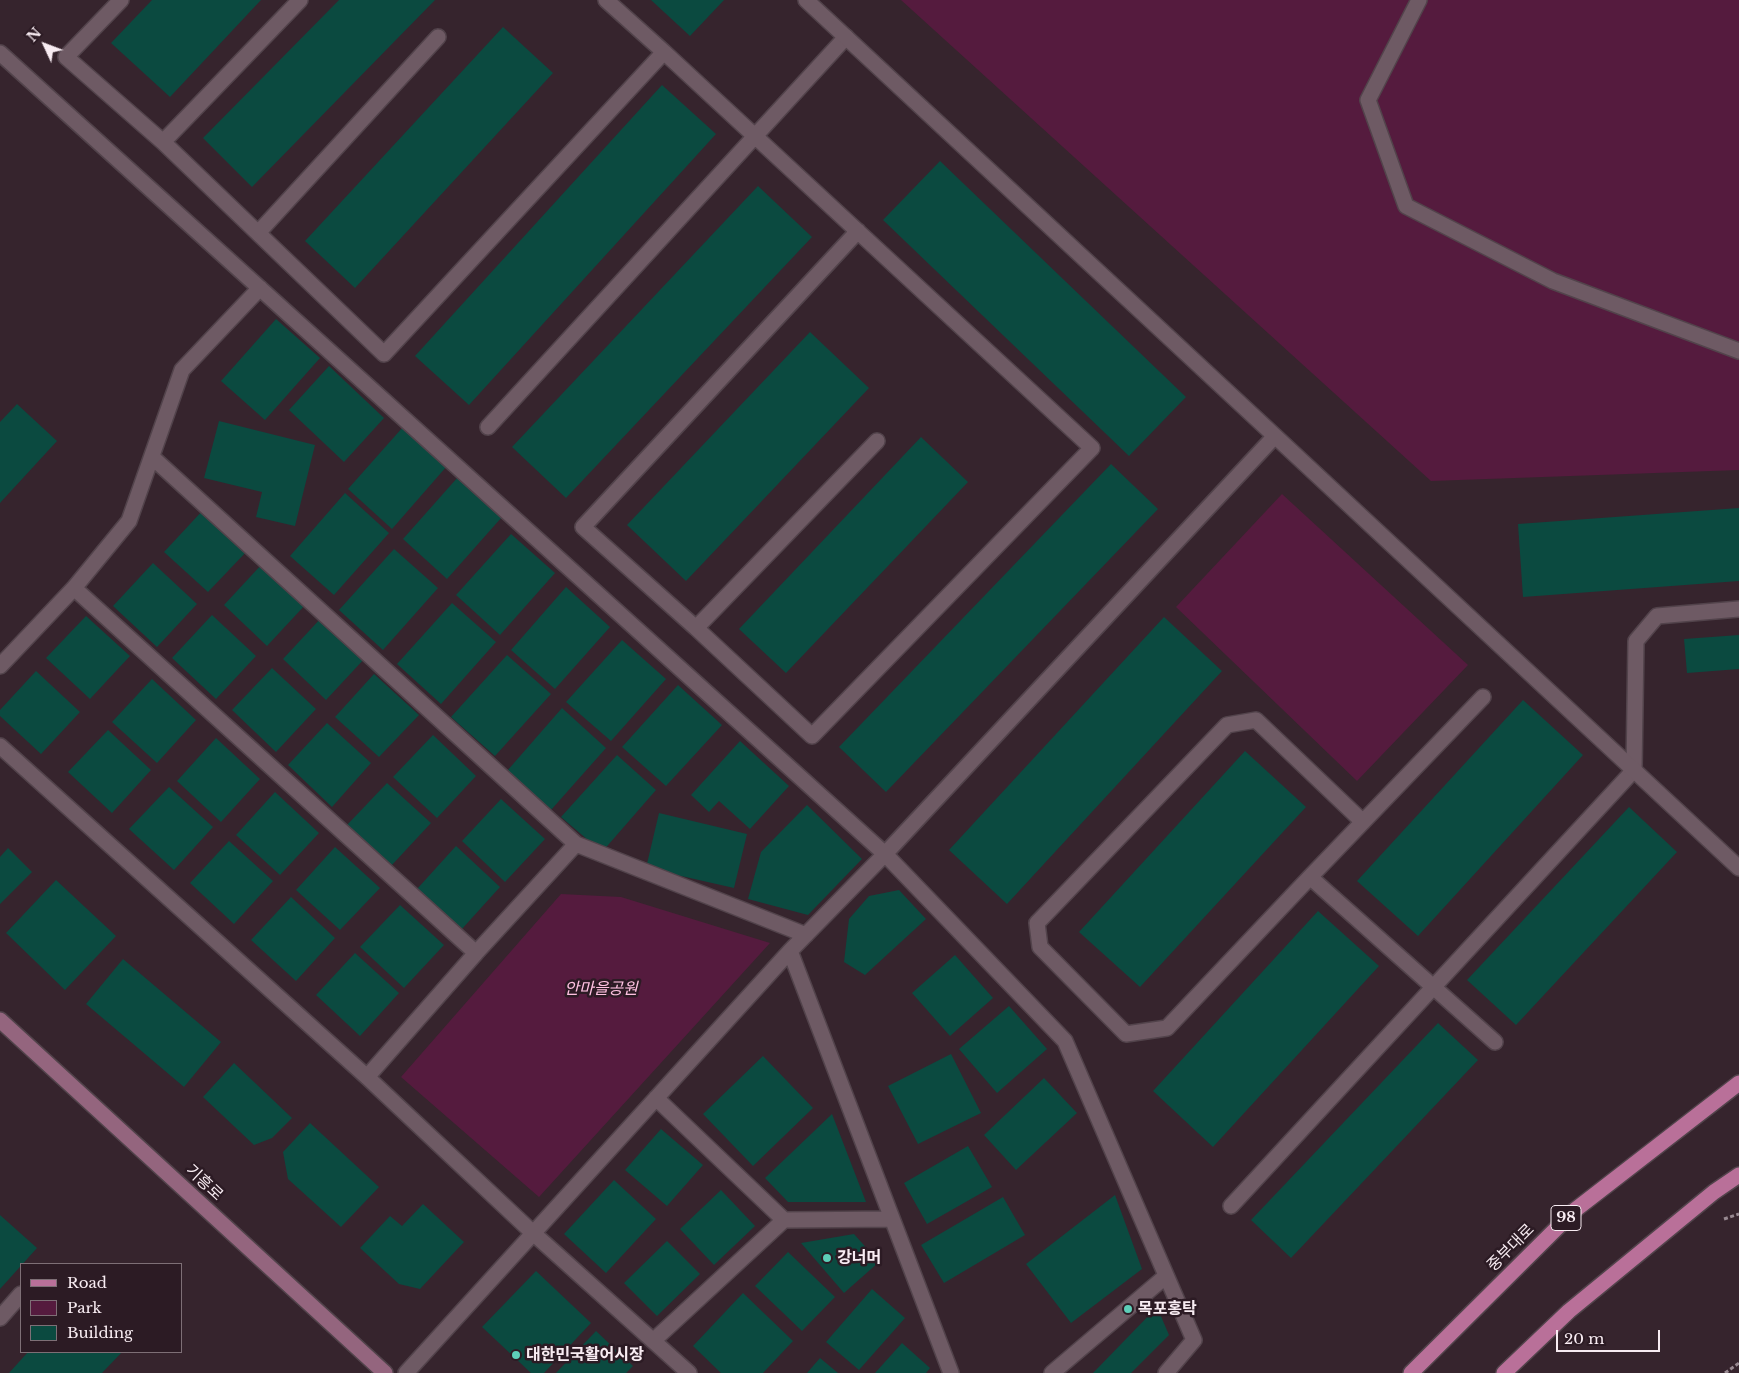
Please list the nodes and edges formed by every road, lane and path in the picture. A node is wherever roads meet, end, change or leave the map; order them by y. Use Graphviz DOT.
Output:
graph roads {
  1 [pos="121,0"];
  2 [pos="300,0"];
  3 [pos="606,0"];
  4 [pos="806,0"];
  5 [pos="1419,0"];
  6 [pos="438,37"];
  7 [pos="846,37"];
  8 [pos="664,52"];
  9 [pos="0,53"];
  10 [pos="755,136"];
  11 [pos="163,142"];
  12 [pos="858,232"];
  13 [pos="258,233"];
  14 [pos="260,288"];
  15 [pos="1739,351"];
  16 [pos="488,427"];
  17 [pos="1275,436"];
  18 [pos="877,441"];
  19 [pos="152,457"];
  20 [pos="74,588"];
  21 [pos="1739,609"];
  22 [pos="696,628"];
  23 [pos="0,666"];
  24 [pos="1483,697"];
  25 [pos="0,746"];
  26 [pos="1634,770"];
  27 [pos="1363,822"];
  28 [pos="576,844"];
  29 [pos="885,854"];
  30 [pos="1739,868"];
  31 [pos="1310,877"];
  32 [pos="806,935"];
  33 [pos="790,951"];
  34 [pos="476,953"];
  35 [pos="1434,987"];
  36 [pos="0,1020"];
  37 [pos="1495,1042"];
  38 [pos="368,1077"];
  39 [pos="1739,1083"];
  40 [pos="656,1098"];
  41 [pos="1739,1175"];
  42 [pos="1231,1206"];
  43 [pos="892,1219"];
  44 [pos="784,1220"];
  45 [pos="533,1233"];
  46 [pos="1166,1276"];
  47 [pos="20,1295"];
  48 [pos="0,1318"];
  49 [pos="653,1341"];
  50 [pos="1739,1362"];
  51 [pos="385,1373"];
  52 [pos="406,1373"];
  53 [pos="689,1373"];
  54 [pos="952,1373"];
  55 [pos="1052,1373"];
  56 [pos="1166,1373"];
  57 [pos="1411,1373"];
  58 [pos="1504,1373"];
  59 [pos="1725,1373"];
  1 -- 11 [label="street"];
  2 -- 11 [label="street"];
  3 -- 8 [label="street"];
  4 -- 7 [label="street"];
  5 -- 15 [label="street"];
  6 -- 13 [label="street"];
  7 -- 10 [label="street"];
  7 -- 17 [label="street"];
  8 -- 10 [label="street"];
  8 -- 13 [label="street"];
  9 -- 14 [label="street"];
  10 -- 12 [label="street"];
  10 -- 16 [label="street"];
  11 -- 13 [label="street"];
  12 -- 22 [label="street"];
  12 -- 22 [label="street"];
  14 -- 19 [label="street"];
  14 -- 29 [label="street"];
  17 -- 26 [label="street"];
  17 -- 29 [label="street"];
  18 -- 22 [label="street"];
  19 -- 20 [label="street"];
  19 -- 28 [label="street"];
  20 -- 23 [label="street"];
  20 -- 34 [label="street"];
  21 -- 26 [label="street"];
  24 -- 27 [label="street"];
  25 -- 38 [label="street"];
  26 -- 30 [label="street"];
  26 -- 35 [label="street"];
  27 -- 31 [label="street"];
  27 -- 31 [label="street"];
  28 -- 32 [label="street"];
  28 -- 34 [label="street"];
  29 -- 32 [label="street"];
  29 -- 46 [label="street"];
  31 -- 35 [label="street"];
  32 -- 33 [label="street"];
  33 -- 40 [label="street"];
  33 -- 43 [label="street"];
  34 -- 38 [label="street"];
  35 -- 37 [label="street"];
  35 -- 42 [label="street"];
  36 -- 51 [label="main road, 기흥로"];
  38 -- 45 [label="street"];
  39 -- 57 [label="main road, 중부대로 / 98"];
  40 -- 44 [label="street"];
  40 -- 45 [label="street"];
  41 -- 58 [label="main road"];
  43 -- 44 [label="street"];
  43 -- 54 [label="street"];
  44 -- 49 [label="street"];
  45 -- 49 [label="street"];
  45 -- 52 [label="street"];
  46 -- 55 [label="street"];
  46 -- 56 [label="street"];
  47 -- 48 [label="street"];
  49 -- 53 [label="street"];
  50 -- 59 [label="path"];
}
